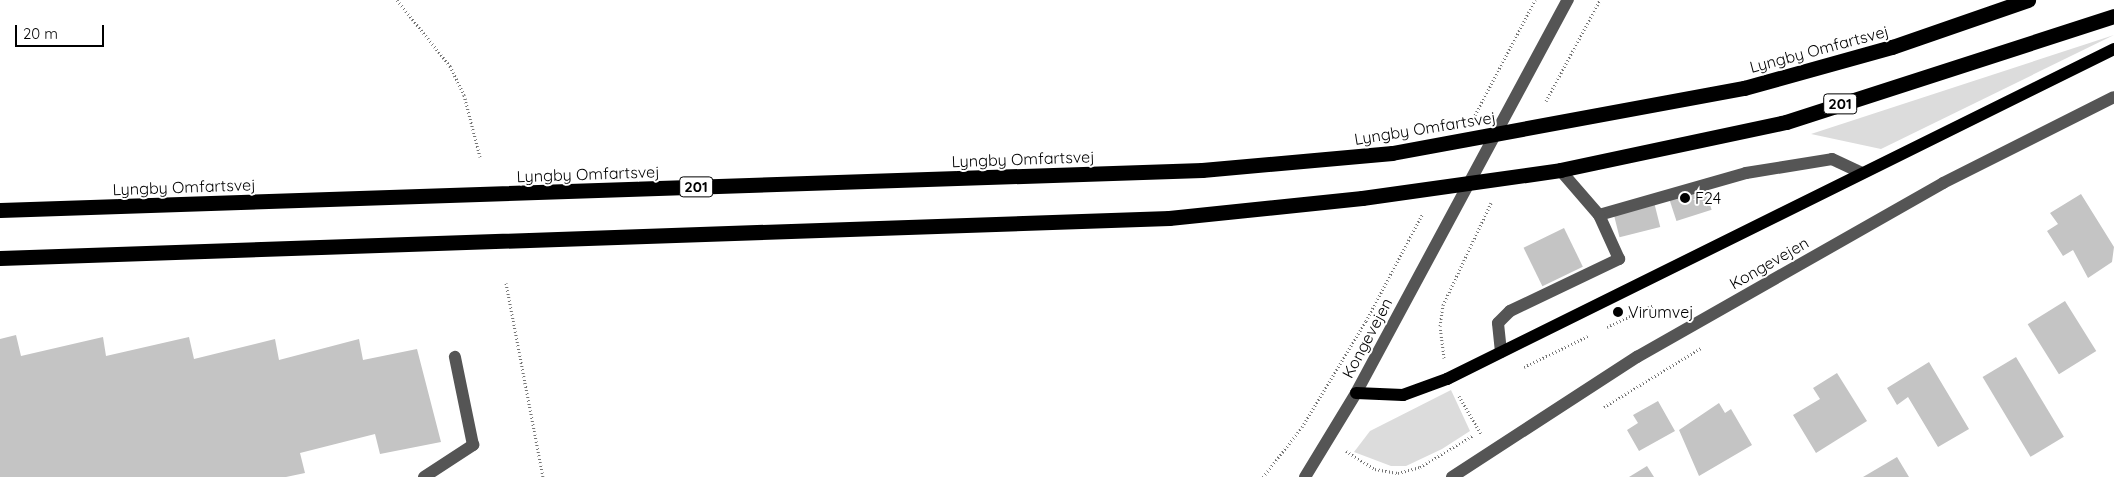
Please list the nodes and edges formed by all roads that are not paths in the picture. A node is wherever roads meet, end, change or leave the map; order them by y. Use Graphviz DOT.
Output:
graph roads {
  1 [pos="1568,0"];
  2 [pos="2028,0"];
  3 [pos="2114,16"];
  4 [pos="2114,49"];
  5 [pos="2114,97"];
  6 [pos="1560,170"];
  7 [pos="1862,173"];
  8 [pos="0,210"];
  9 [pos="1599,215"];
  10 [pos="0,258"];
  11 [pos="1501,352"];
  12 [pos="455,357"];
  13 [pos="1356,393"];
  14 [pos="440,474"];
  15 [pos="424,477"];
  16 [pos="1305,477"];
  17 [pos="1452,477"];
  1 -- 13 [label="street, Kongevejen"];
  2 -- 8 [label="highway, Lyngby Omfartsvej / 201"];
  3 -- 6 [label="highway, 201"];
  4 -- 7 [label="main road"];
  5 -- 17 [label="street, Kongevejen"];
  6 -- 9 [label="street"];
  6 -- 10 [label="highway, 201"];
  7 -- 9 [label="street"];
  7 -- 11 [label="main road"];
  9 -- 11 [label="street"];
  11 -- 13 [label="main road"];
  12 -- 14 [label="street"];
  13 -- 16 [label="street, Kongevejen"];
  14 -- 15 [label="street"];
}
